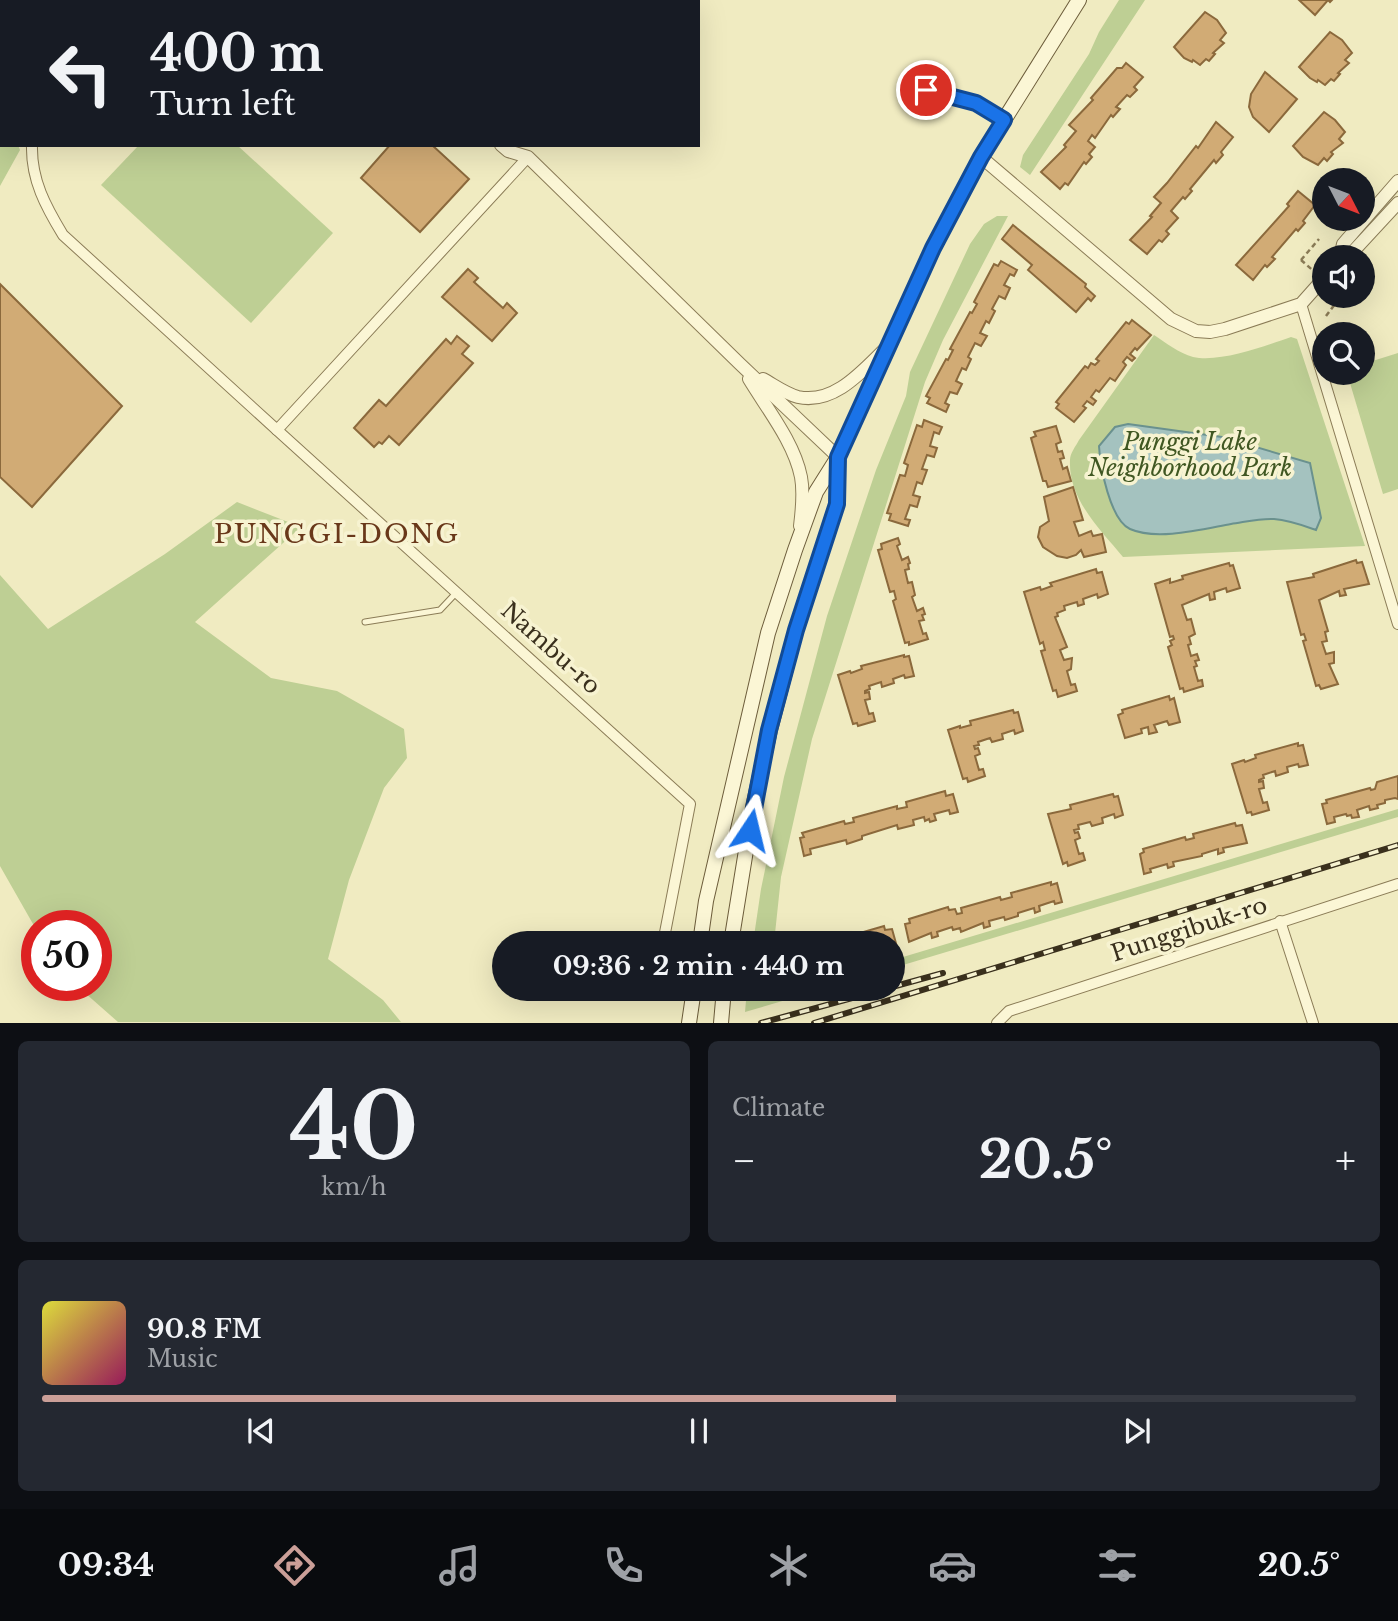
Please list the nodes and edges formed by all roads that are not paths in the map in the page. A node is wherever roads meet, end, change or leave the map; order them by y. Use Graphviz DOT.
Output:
graph roads {
  1 [pos="1079,0"];
  2 [pos="911,85"];
  3 [pos="1004,120"];
  4 [pos="32,147"];
  5 [pos="503,147"];
  6 [pos="528,151"];
  7 [pos="981,157"];
  8 [pos="1398,181"];
  9 [pos="1398,203"];
  10 [pos="1343,245"];
  11 [pos="1359,245"];
  12 [pos="1312,293"];
  13 [pos="1301,304"];
  14 [pos="887,346"];
  15 [pos="740,364"];
  16 [pos="277,430"];
  17 [pos="838,457"];
  18 [pos="799,537"];
  19 [pos="456,593"];
  20 [pos="365,622"];
  21 [pos="1398,624"];
  22 [pos="1398,884"];
  23 [pos="1280,921"];
  24 [pos="665,931"];
  25 [pos="702,931"];
  26 [pos="733,931"];
  27 [pos="692,1001"];
  28 [pos="723,1001"];
  29 [pos="689,1023"];
  30 [pos="721,1023"];
  31 [pos="997,1023"];
  32 [pos="1313,1023"];
  1 -- 3 [label="main road"];
  2 -- 3 [label="lane"];
  3 -- 7 [label="main road"];
  4 -- 16 [label="street, Nambu-ro"];
  5 -- 6 [label="street"];
  6 -- 15 [label="street"];
  6 -- 16 [label="street"];
  7 -- 13 [label="street"];
  7 -- 14 [label="main road"];
  8 -- 10 [label="street"];
  9 -- 11 [label="street"];
  12 -- 13 [label="street"];
  13 -- 21 [label="street"];
  14 -- 15 [label="street"];
  14 -- 17 [label="main road"];
  15 -- 17 [label="street"];
  15 -- 18 [label="street"];
  16 -- 19 [label="street, Nambu-ro"];
  17 -- 18 [label="main road"];
  17 -- 26 [label="main road"];
  18 -- 25 [label="main road"];
  19 -- 20 [label="lane"];
  19 -- 24 [label="street, Nambu-ro"];
  22 -- 23 [label="street, Punggibuk-ro"];
  23 -- 31 [label="street, Punggibuk-ro"];
  23 -- 32 [label="street"];
  27 -- 29 [label="main road"];
  28 -- 30 [label="main road"];
}
